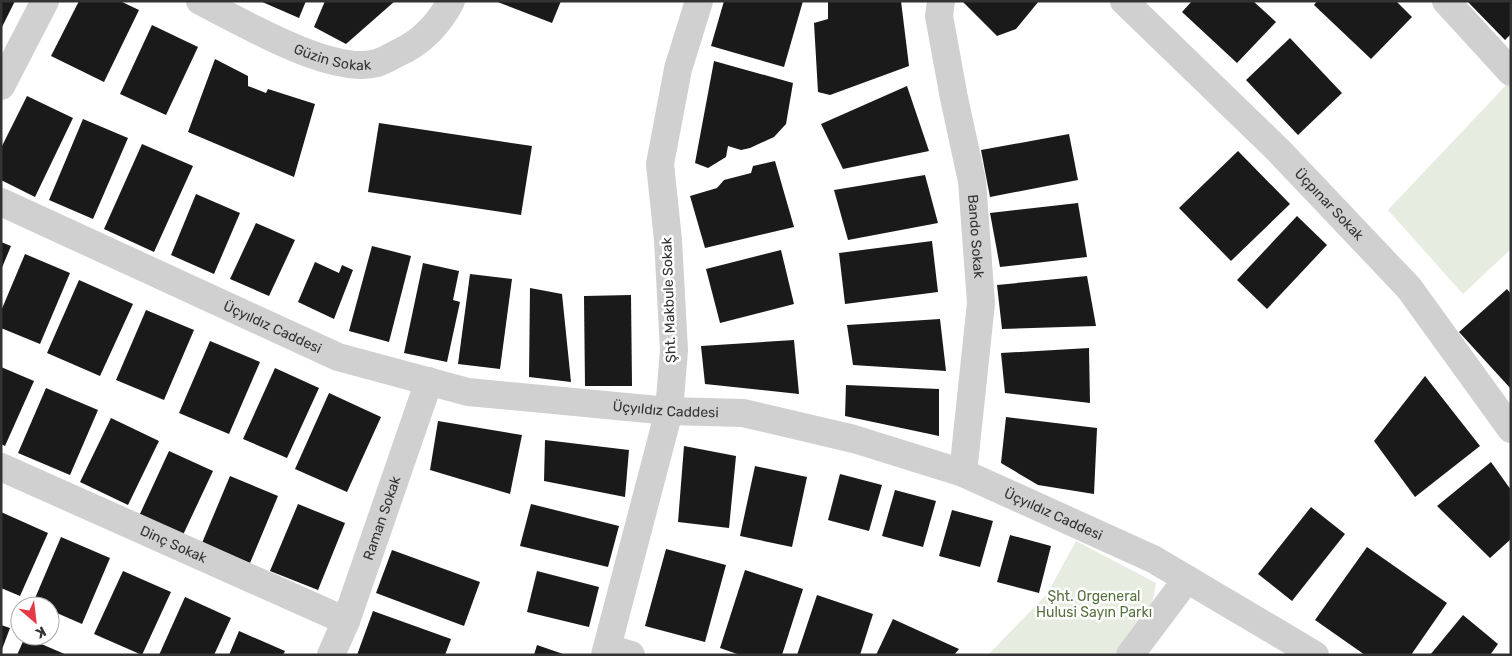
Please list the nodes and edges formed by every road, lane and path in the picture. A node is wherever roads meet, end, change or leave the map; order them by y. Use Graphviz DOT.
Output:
graph roads {
  1 [pos="45,1"];
  2 [pos="200,1"];
  3 [pos="451,1"];
  4 [pos="699,1"];
  5 [pos="941,1"];
  6 [pos="1124,1"];
  7 [pos="1446,1"];
  8 [pos="1511,72"];
  9 [pos="1,86"];
  10 [pos="1,202"];
  11 [pos="429,381"];
  12 [pos="669,410"];
  13 [pos="1511,429"];
  14 [pos="1,467"];
  15 [pos="963,473"];
  16 [pos="1187,579"];
  17 [pos="346,621"];
  18 [pos="614,652"];
  19 [pos="331,655"];
  20 [pos="1130,655"];
  21 [pos="1315,655"];
  1 -- 9 [label="street"];
  2 -- 3 [label="street, Güzin Sokak"];
  4 -- 12 [label="street, Şht. Makbule Sokak"];
  5 -- 15 [label="street, Bando Sokak"];
  6 -- 13 [label="street, Üçpınar Sokak"];
  7 -- 8 [label="street"];
  10 -- 11 [label="street, Üçyıldız Caddesi"];
  11 -- 12 [label="street, Üçyıldız Caddesi"];
  11 -- 17 [label="street, Raman Sokak"];
  12 -- 15 [label="street, Üçyıldız Caddesi"];
  12 -- 18 [label="street, Şht. Makbule Sokak"];
  14 -- 17 [label="street, Dinç Sokak"];
  15 -- 16 [label="street, Üçyıldız Caddesi"];
  16 -- 20 [label="street"];
  16 -- 21 [label="street, Üçyıldız Caddesi"];
  17 -- 19 [label="street, Raman Sokak"];
}
